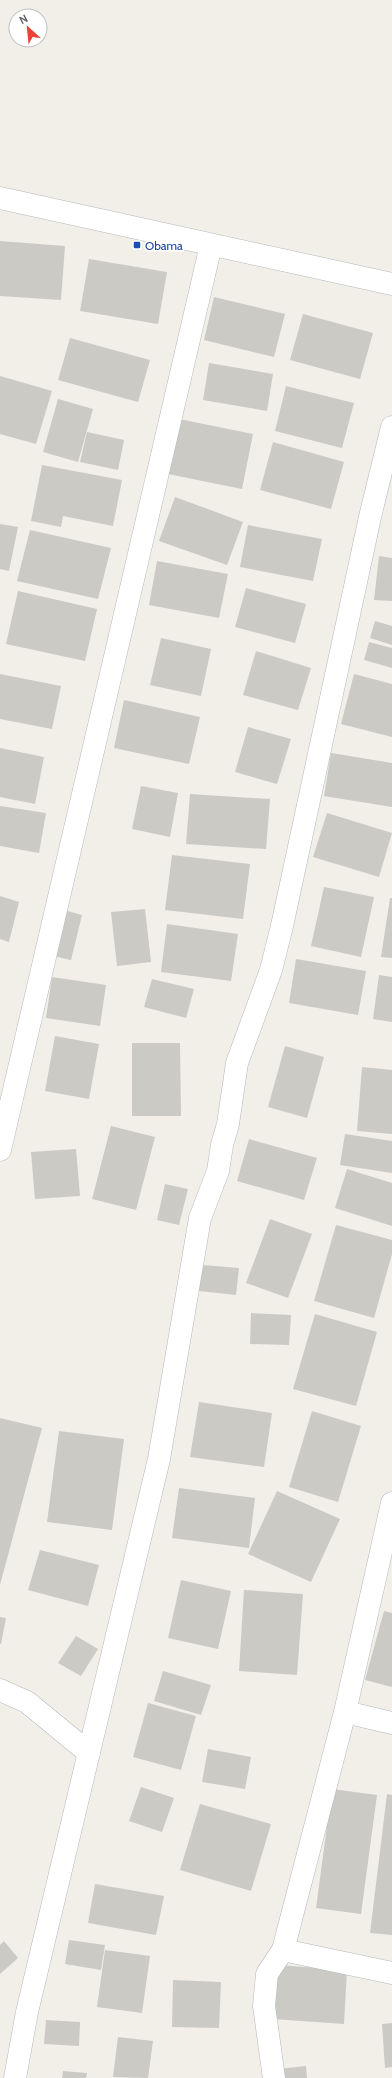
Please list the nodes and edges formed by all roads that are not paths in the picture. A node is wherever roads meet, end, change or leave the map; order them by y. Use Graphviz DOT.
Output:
graph roads {
  1 [pos="0,198"];
  2 [pos="211,245"];
  3 [pos="392,284"];
  4 [pos="392,427"];
  5 [pos="0,1150"];
  6 [pos="392,1503"];
  7 [pos="0,1690"];
  8 [pos="345,1712"];
  9 [pos="392,1723"];
  10 [pos="89,1753"];
  11 [pos="283,1950"];
  12 [pos="392,1973"];
  13 [pos="15,2078"];
  14 [pos="274,2078"];
  1 -- 2 [label="street"];
  2 -- 3 [label="street"];
  2 -- 5 [label="street"];
  4 -- 10 [label="street"];
  6 -- 8 [label="street"];
  7 -- 10 [label="street"];
  8 -- 9 [label="street"];
  8 -- 11 [label="street"];
  10 -- 13 [label="street"];
  11 -- 12 [label="street"];
  11 -- 14 [label="street"];
}
